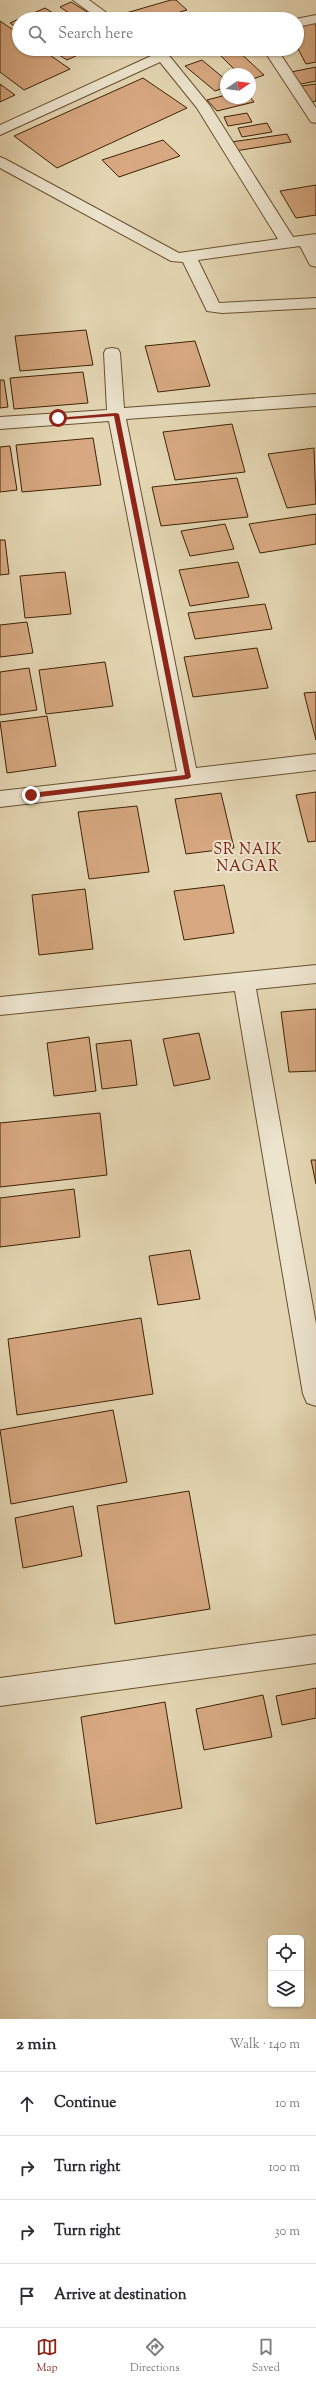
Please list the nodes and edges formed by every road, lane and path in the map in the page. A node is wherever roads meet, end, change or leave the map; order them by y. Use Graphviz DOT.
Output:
graph roads {
  1 [pos="80,0"];
  2 [pos="98,12"];
  3 [pos="316,19"];
  4 [pos="304,22"];
  5 [pos="151,56"];
  6 [pos="160,56"];
  7 [pos="275,56"];
  8 [pos="316,119"];
  9 [pos="0,131"];
  10 [pos="0,162"];
  11 [pos="310,240"];
  12 [pos="289,244"];
  13 [pos="189,258"];
  14 [pos="316,262"];
  15 [pos="316,303"];
  16 [pos="112,353"];
  17 [pos="316,400"];
  18 [pos="116,414"];
  19 [pos="0,422"];
  20 [pos="316,762"];
  21 [pos="188,777"];
  22 [pos="0,799"];
  23 [pos="316,974"];
  24 [pos="244,982"];
  25 [pos="0,1006"];
  26 [pos="316,1394"];
  27 [pos="316,1649"];
  28 [pos="0,1692"];
  1 -- 2 [label="street"];
  3 -- 4 [label="street"];
  5 -- 9 [label="street"];
  6 -- 12 [label="street"];
  7 -- 8 [label="street"];
  10 -- 13 [label="street"];
  11 -- 12 [label="street"];
  11 -- 14 [label="street"];
  12 -- 13 [label="street"];
  13 -- 15 [label="street"];
  16 -- 18 [label="street"];
  17 -- 18 [label="street"];
  18 -- 19 [label="street"];
  18 -- 21 [label="street"];
  20 -- 21 [label="street"];
  21 -- 22 [label="street"];
  23 -- 24 [label="street"];
  24 -- 25 [label="street"];
  24 -- 26 [label="street"];
  27 -- 28 [label="street"];
}
